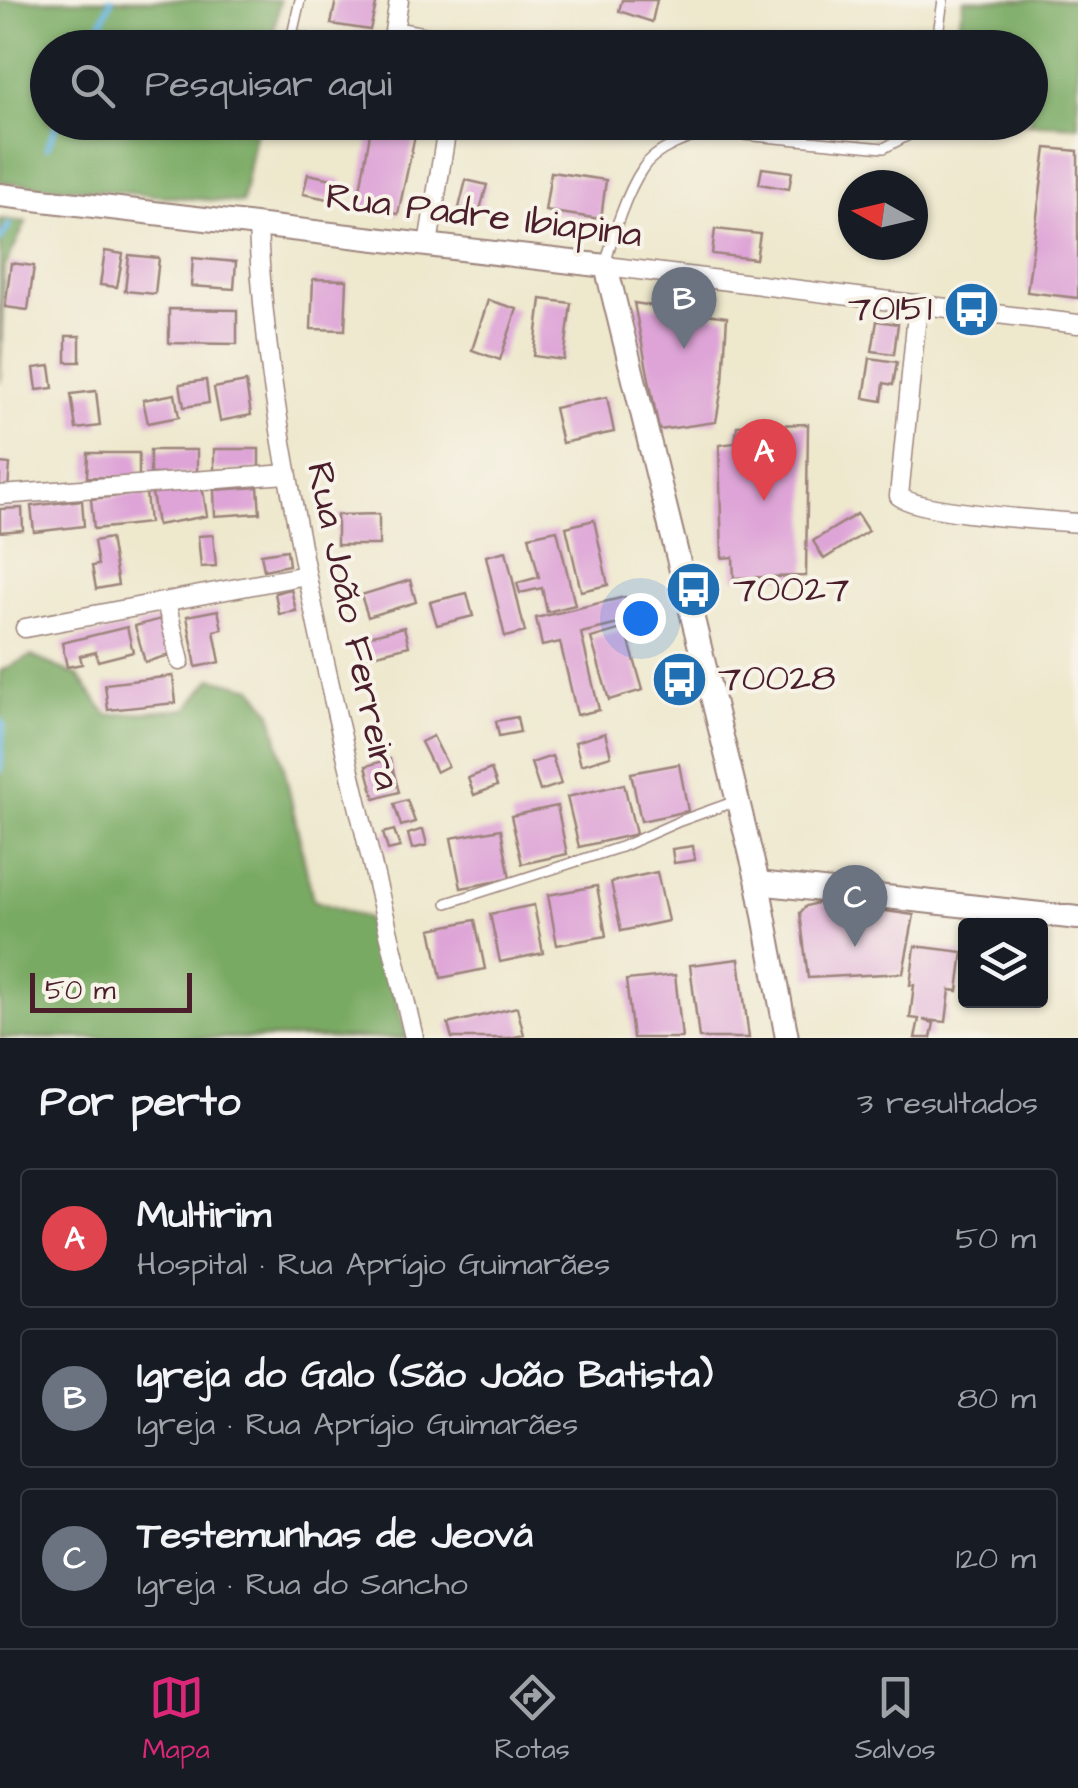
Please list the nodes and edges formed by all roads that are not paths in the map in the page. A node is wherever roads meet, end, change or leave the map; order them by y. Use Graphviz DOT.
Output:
graph roads {
  1 [pos="300,0"];
  2 [pos="399,0"];
  3 [pos="943,0"];
  4 [pos="293,30"];
  5 [pos="394,30"];
  6 [pos="939,30"];
  7 [pos="445,140"];
  8 [pos="686,140"];
  9 [pos="798,140"];
  10 [pos="899,140"];
  11 [pos="0,196"];
  12 [pos="258,224"];
  13 [pos="428,244"];
  14 [pos="606,266"];
  15 [pos="918,304"];
  16 [pos="1078,324"];
  17 [pos="287,474"];
  18 [pos="0,495"];
  19 [pos="1078,523"];
  20 [pos="306,575"];
  21 [pos="166,602"];
  22 [pos="25,628"];
  23 [pos="180,662"];
  24 [pos="736,801"];
  25 [pos="758,883"];
  26 [pos="447,903"];
  27 [pos="1078,918"];
  28 [pos="414,1038"];
  29 [pos="787,1038"];
  1 -- 4 [label="lane"];
  2 -- 5 [label="street"];
  3 -- 6 [label="lane"];
  7 -- 13 [label="street"];
  8 -- 14 [label="lane"];
  9 -- 10 [label="lane"];
  11 -- 12 [label="street, Rua Padre Ibiapina"];
  12 -- 13 [label="street, Rua Padre Ibiapina"];
  12 -- 17 [label="street, Rua João Ferreira"];
  13 -- 14 [label="street, Rua Padre Ibiapina"];
  14 -- 15 [label="street, Rua Padre Ibiapina"];
  14 -- 24 [label="street"];
  15 -- 16 [label="street, Rua Padre Ibiapina"];
  15 -- 19 [label="street"];
  17 -- 18 [label="street"];
  17 -- 20 [label="street, Rua João Ferreira"];
  20 -- 21 [label="street"];
  20 -- 28 [label="street, Rua João Ferreira"];
  21 -- 22 [label="street"];
  21 -- 23 [label="street"];
  24 -- 25 [label="street"];
  24 -- 26 [label="lane"];
  25 -- 27 [label="street"];
  25 -- 29 [label="street"];
}
